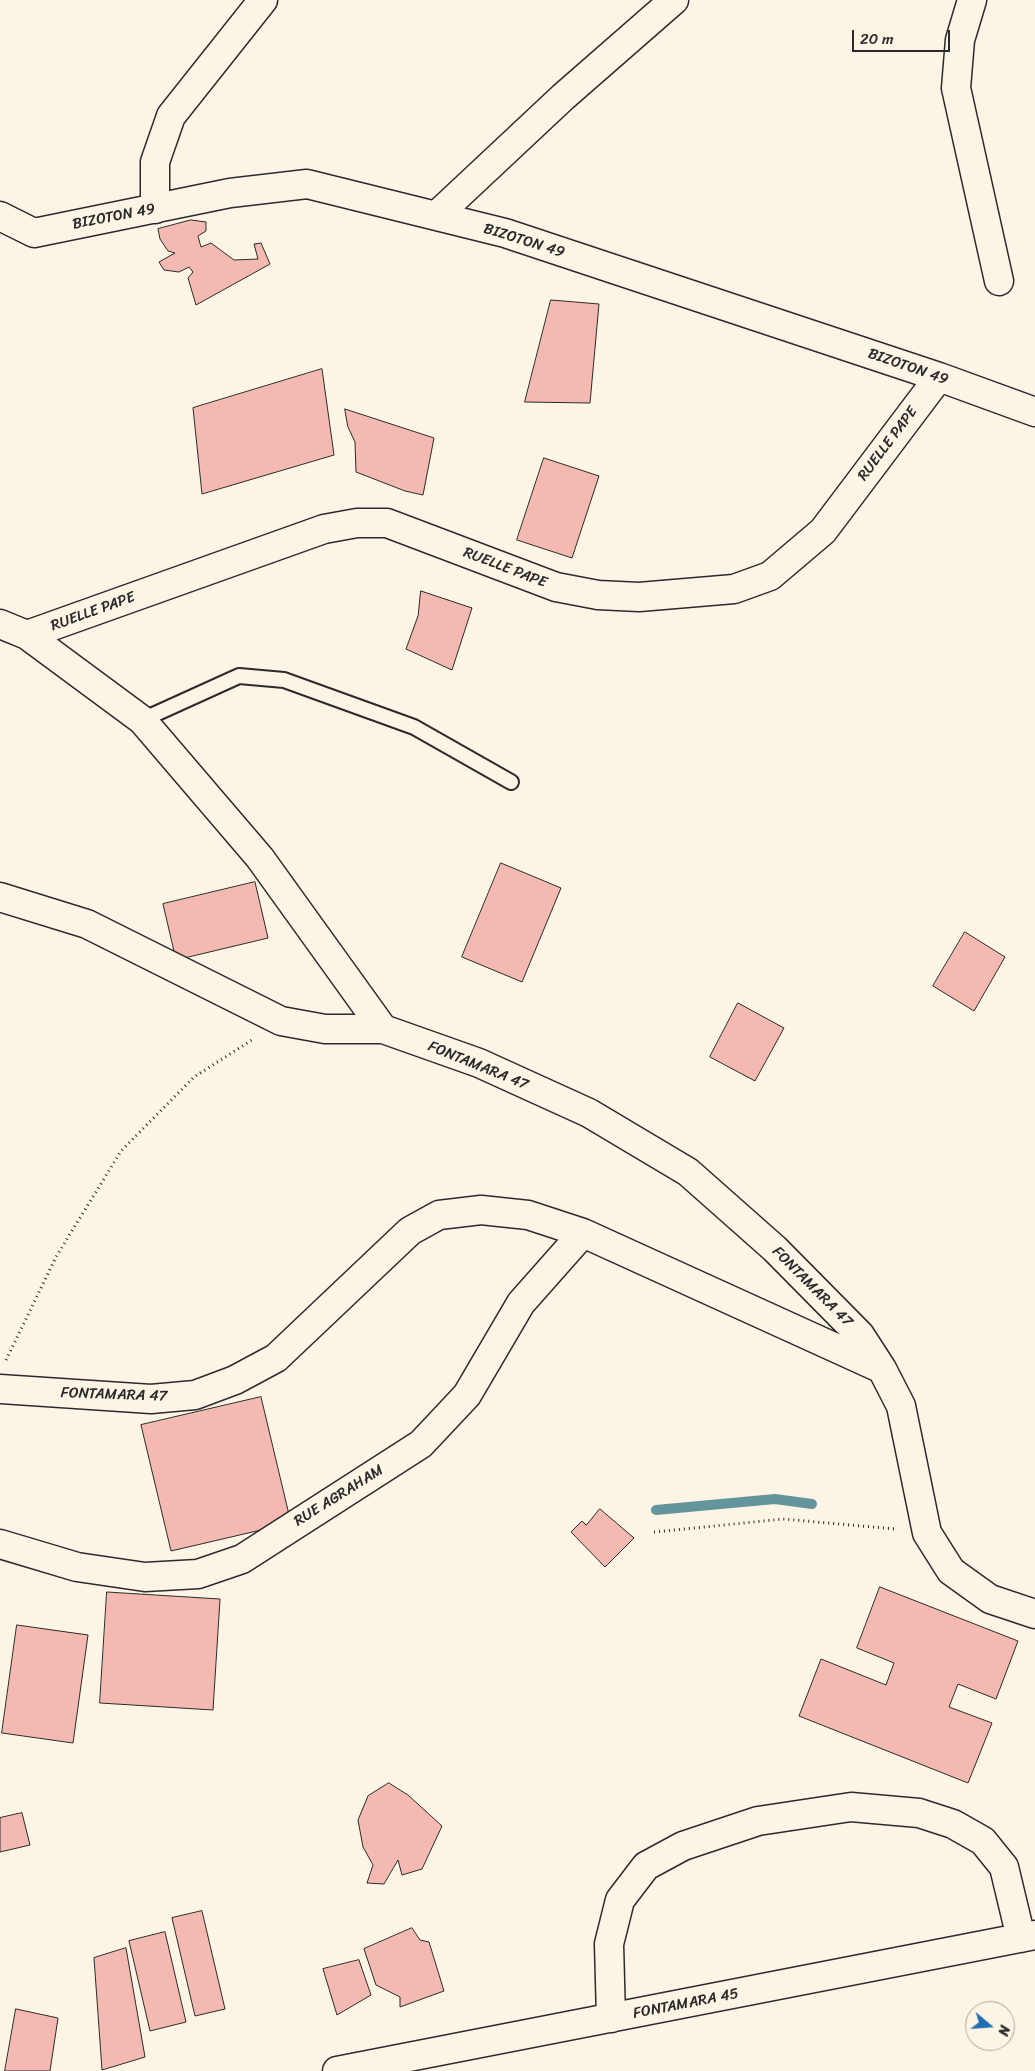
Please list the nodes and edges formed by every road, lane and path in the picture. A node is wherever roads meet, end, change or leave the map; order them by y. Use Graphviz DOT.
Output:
graph roads {
  1 [pos="263,0"];
  2 [pos="674,0"];
  3 [pos="972,0"];
  4 [pos="155,209"];
  5 [pos="0,216"];
  6 [pos="436,216"];
  7 [pos="999,281"];
  8 [pos="938,377"];
  9 [pos="1035,412"];
  10 [pos="0,624"];
  11 [pos="28,635"];
  12 [pos="142,720"];
  13 [pos="512,782"];
  14 [pos="0,897"];
  15 [pos="281,1021"];
  16 [pos="383,1029"];
  17 [pos="583,1233"];
  18 [pos="882,1369"];
  19 [pos="2,1376"];
  20 [pos="654,1532"];
  21 [pos="927,1533"];
  22 [pos="0,1544"];
  23 [pos="1035,1614"];
  24 [pos="1028,1937"];
  25 [pos="611,2018"];
  26 [pos="337,2071"];
  1 -- 4 [label="street"];
  2 -- 6 [label="street"];
  3 -- 7 [label="street"];
  4 -- 5 [label="street, BIZOTON 49"];
  4 -- 6 [label="street, BIZOTON 49"];
  6 -- 8 [label="street, BIZOTON 49"];
  8 -- 9 [label="street, BIZOTON 49"];
  8 -- 11 [label="street, RUELLE PAPE"];
  10 -- 11 [label="street"];
  11 -- 12 [label="street"];
  12 -- 13 [label="lane"];
  12 -- 16 [label="street"];
  14 -- 15 [label="street, FONTAMARA 47"];
  15 -- 16 [label="street, FONTAMARA 47"];
  15 -- 19 [label="path"];
  16 -- 18 [label="street, FONTAMARA 47"];
  17 -- 18 [label="street, FONTAMARA 47"];
  17 -- 19 [label="street, FONTAMARA 47"];
  17 -- 22 [label="street, RUE AGRAHAM"];
  18 -- 21 [label="street, FONTAMARA 47"];
  20 -- 21 [label="path"];
  21 -- 23 [label="street, FONTAMARA 47"];
  24 -- 25 [label="street, FONTAMARA 45"];
  24 -- 25 [label="street"];
  25 -- 26 [label="street, FONTAMARA 45"];
}
